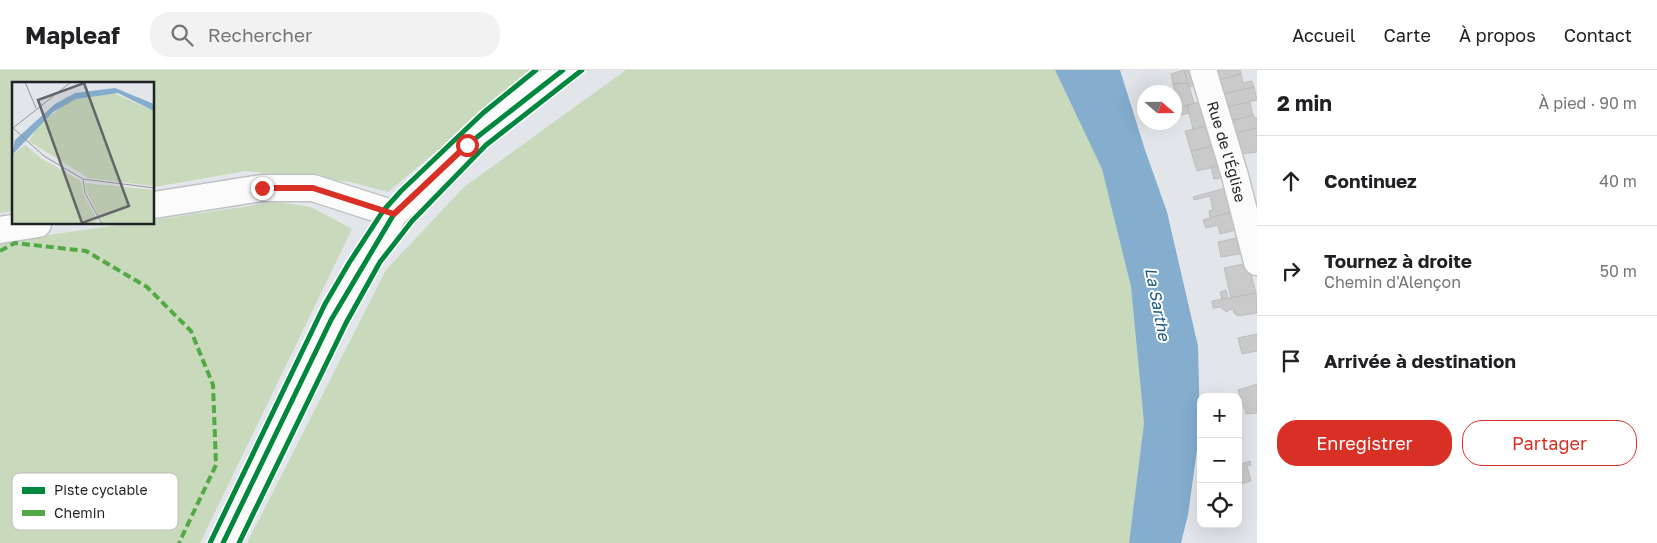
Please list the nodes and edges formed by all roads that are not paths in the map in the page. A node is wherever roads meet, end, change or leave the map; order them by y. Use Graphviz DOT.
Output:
graph roads {
  1 [pos="563,70"];
  2 [pos="1203,70"];
  3 [pos="155,205"];
  4 [pos="394,214"];
  5 [pos="32,225"];
  6 [pos="0,230"];
  7 [pos="1257,262"];
  8 [pos="222,543"];
  1 -- 4 [label="street"];
  2 -- 7 [label="street, Rue de l'Église"];
  3 -- 4 [label="street"];
  4 -- 8 [label="street"];
  5 -- 6 [label="street"];
}
